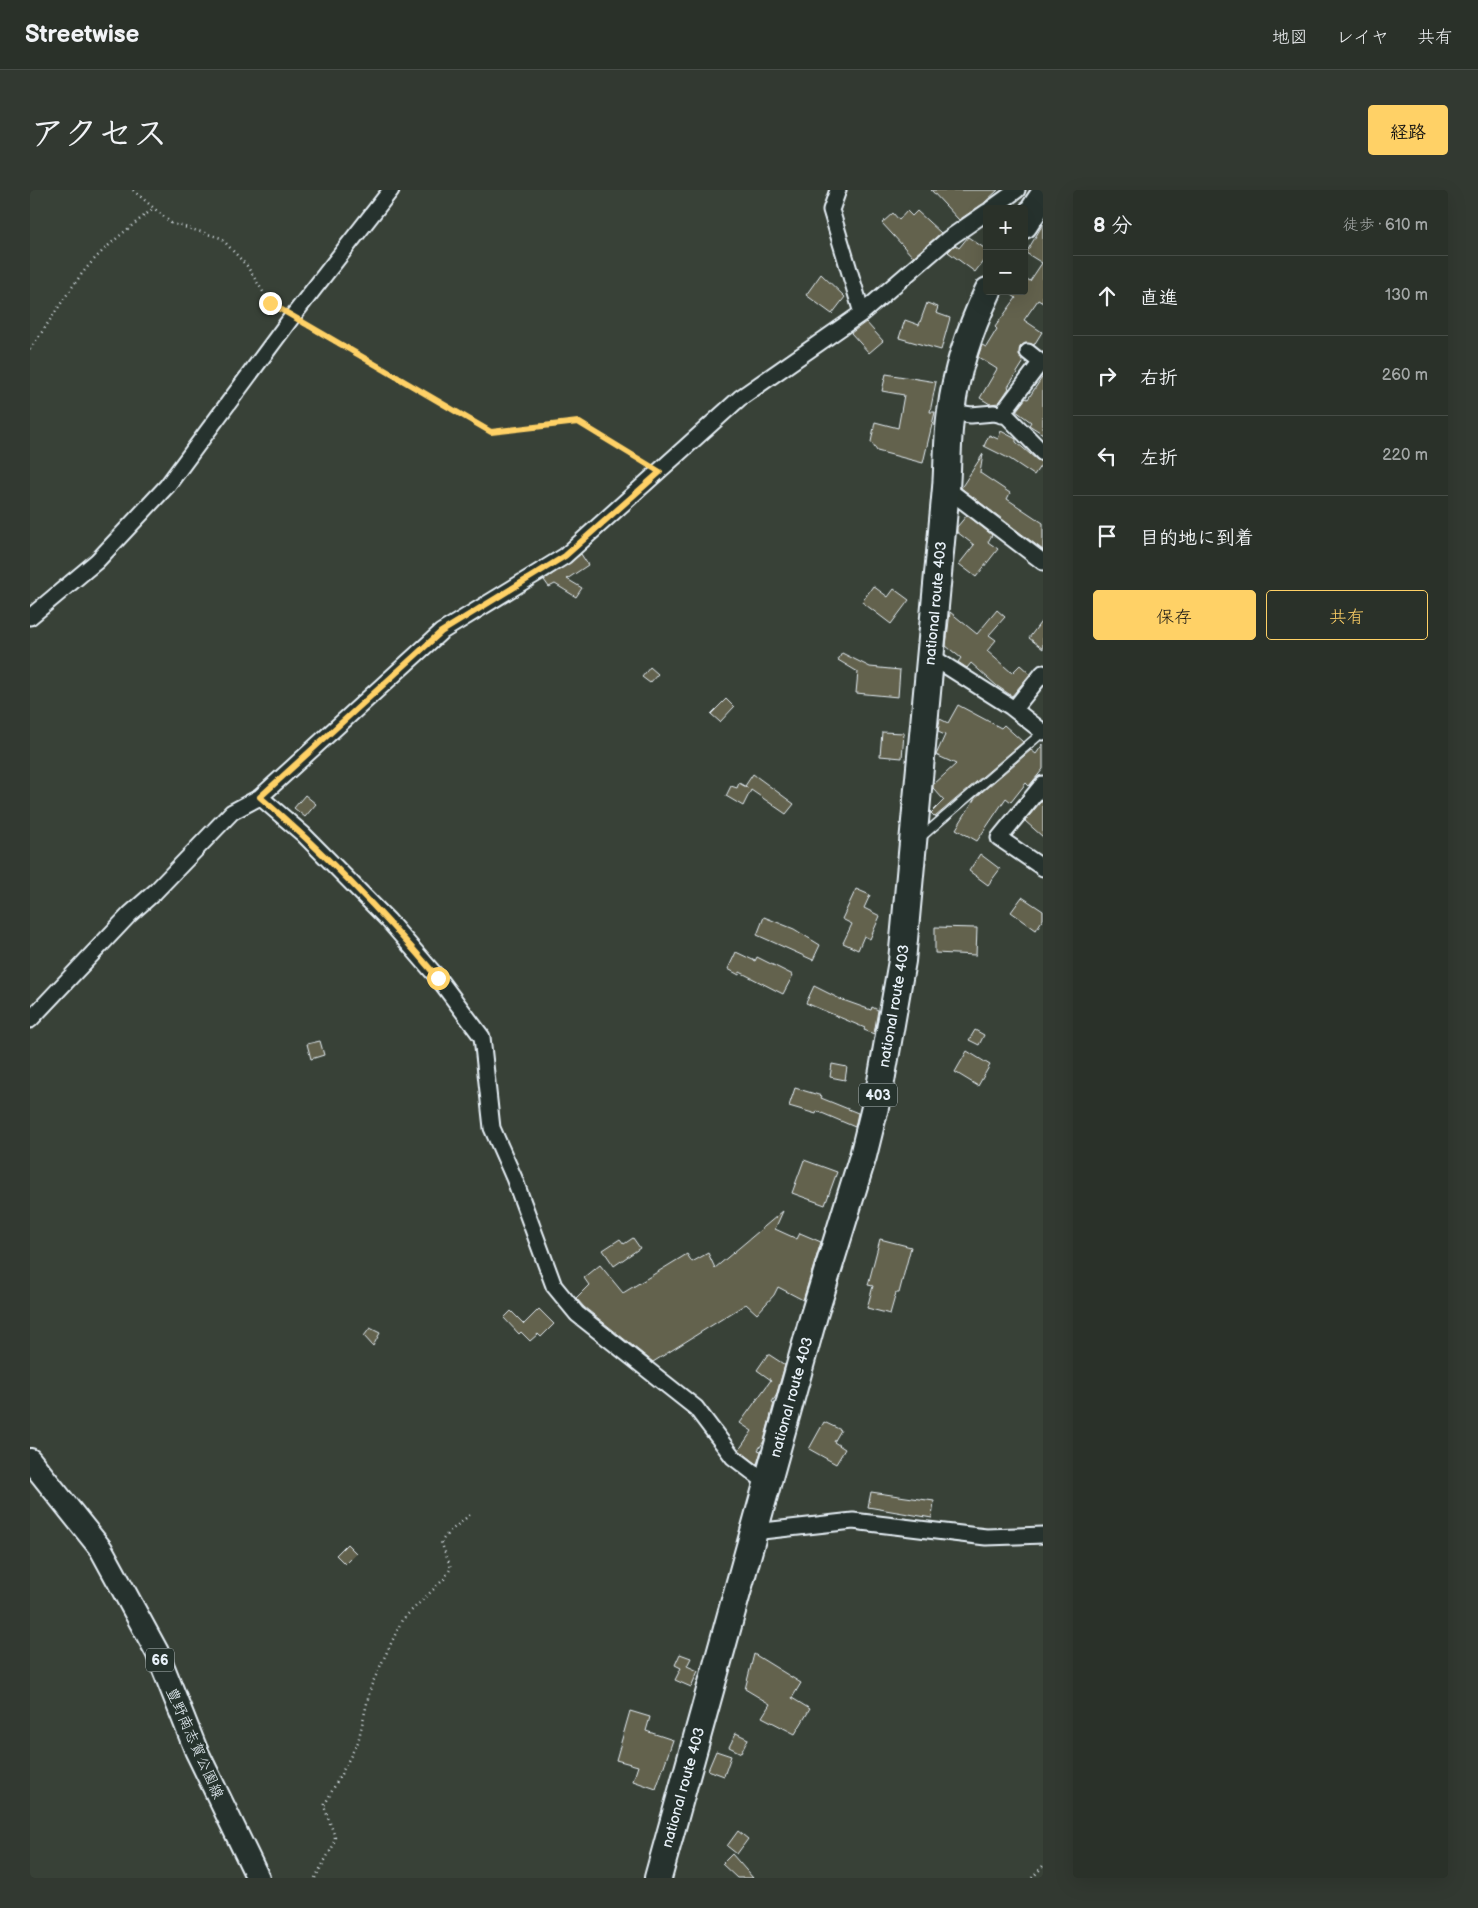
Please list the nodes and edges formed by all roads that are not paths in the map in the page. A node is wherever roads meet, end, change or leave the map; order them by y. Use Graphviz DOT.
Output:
graph roads {
  1 [pos="391,190"];
  2 [pos="838,190"];
  3 [pos="1017,190"];
  4 [pos="1043,196"];
  5 [pos="996,205"];
  6 [pos="983,215"];
  7 [pos="1028,219"];
  8 [pos="986,295"];
  9 [pos="862,313"];
  10 [pos="1028,352"];
  11 [pos="1042,363"];
  12 [pos="951,412"];
  13 [pos="1001,415"];
  14 [pos="1043,453"];
  15 [pos="946,488"];
  16 [pos="1043,562"];
  17 [pos="30,617"];
  18 [pos="929,655"];
  19 [pos="1043,673"];
  20 [pos="1014,709"];
  21 [pos="1043,732"];
  22 [pos="1043,784"];
  23 [pos="260,797"];
  24 [pos="911,846"];
  25 [pos="1043,868"];
  26 [pos="30,1020"];
  27 [pos="30,1460"];
  28 [pos="767,1483"];
  29 [pos="754,1532"];
  30 [pos="1043,1535"];
  31 [pos="258,1878"];
  32 [pos="658,1878"];
  1 -- 17 [label="street"];
  2 -- 9 [label="street"];
  3 -- 5 [label="street"];
  4 -- 7 [label="highway"];
  6 -- 9 [label="street"];
  8 -- 12 [label="highway, national route 403 / 403"];
  9 -- 23 [label="street"];
  10 -- 11 [label="street"];
  11 -- 13 [label="street"];
  12 -- 13 [label="street"];
  12 -- 15 [label="highway, national route 403 / 403"];
  13 -- 14 [label="street"];
  15 -- 16 [label="street"];
  15 -- 18 [label="highway, national route 403 / 403"];
  18 -- 20 [label="street"];
  18 -- 24 [label="highway, national route 403 / 403"];
  19 -- 20 [label="street"];
  20 -- 21 [label="street"];
  21 -- 24 [label="lane"];
  22 -- 25 [label="street"];
  23 -- 26 [label="street"];
  23 -- 28 [label="street"];
  24 -- 28 [label="highway, national route 403 / 403"];
  27 -- 31 [label="main road, 豊野南志賀公園線 / 66"];
  28 -- 29 [label="highway, national route 403 / 403"];
  29 -- 30 [label="street"];
  29 -- 32 [label="highway, national route 403 / 403"];
}
